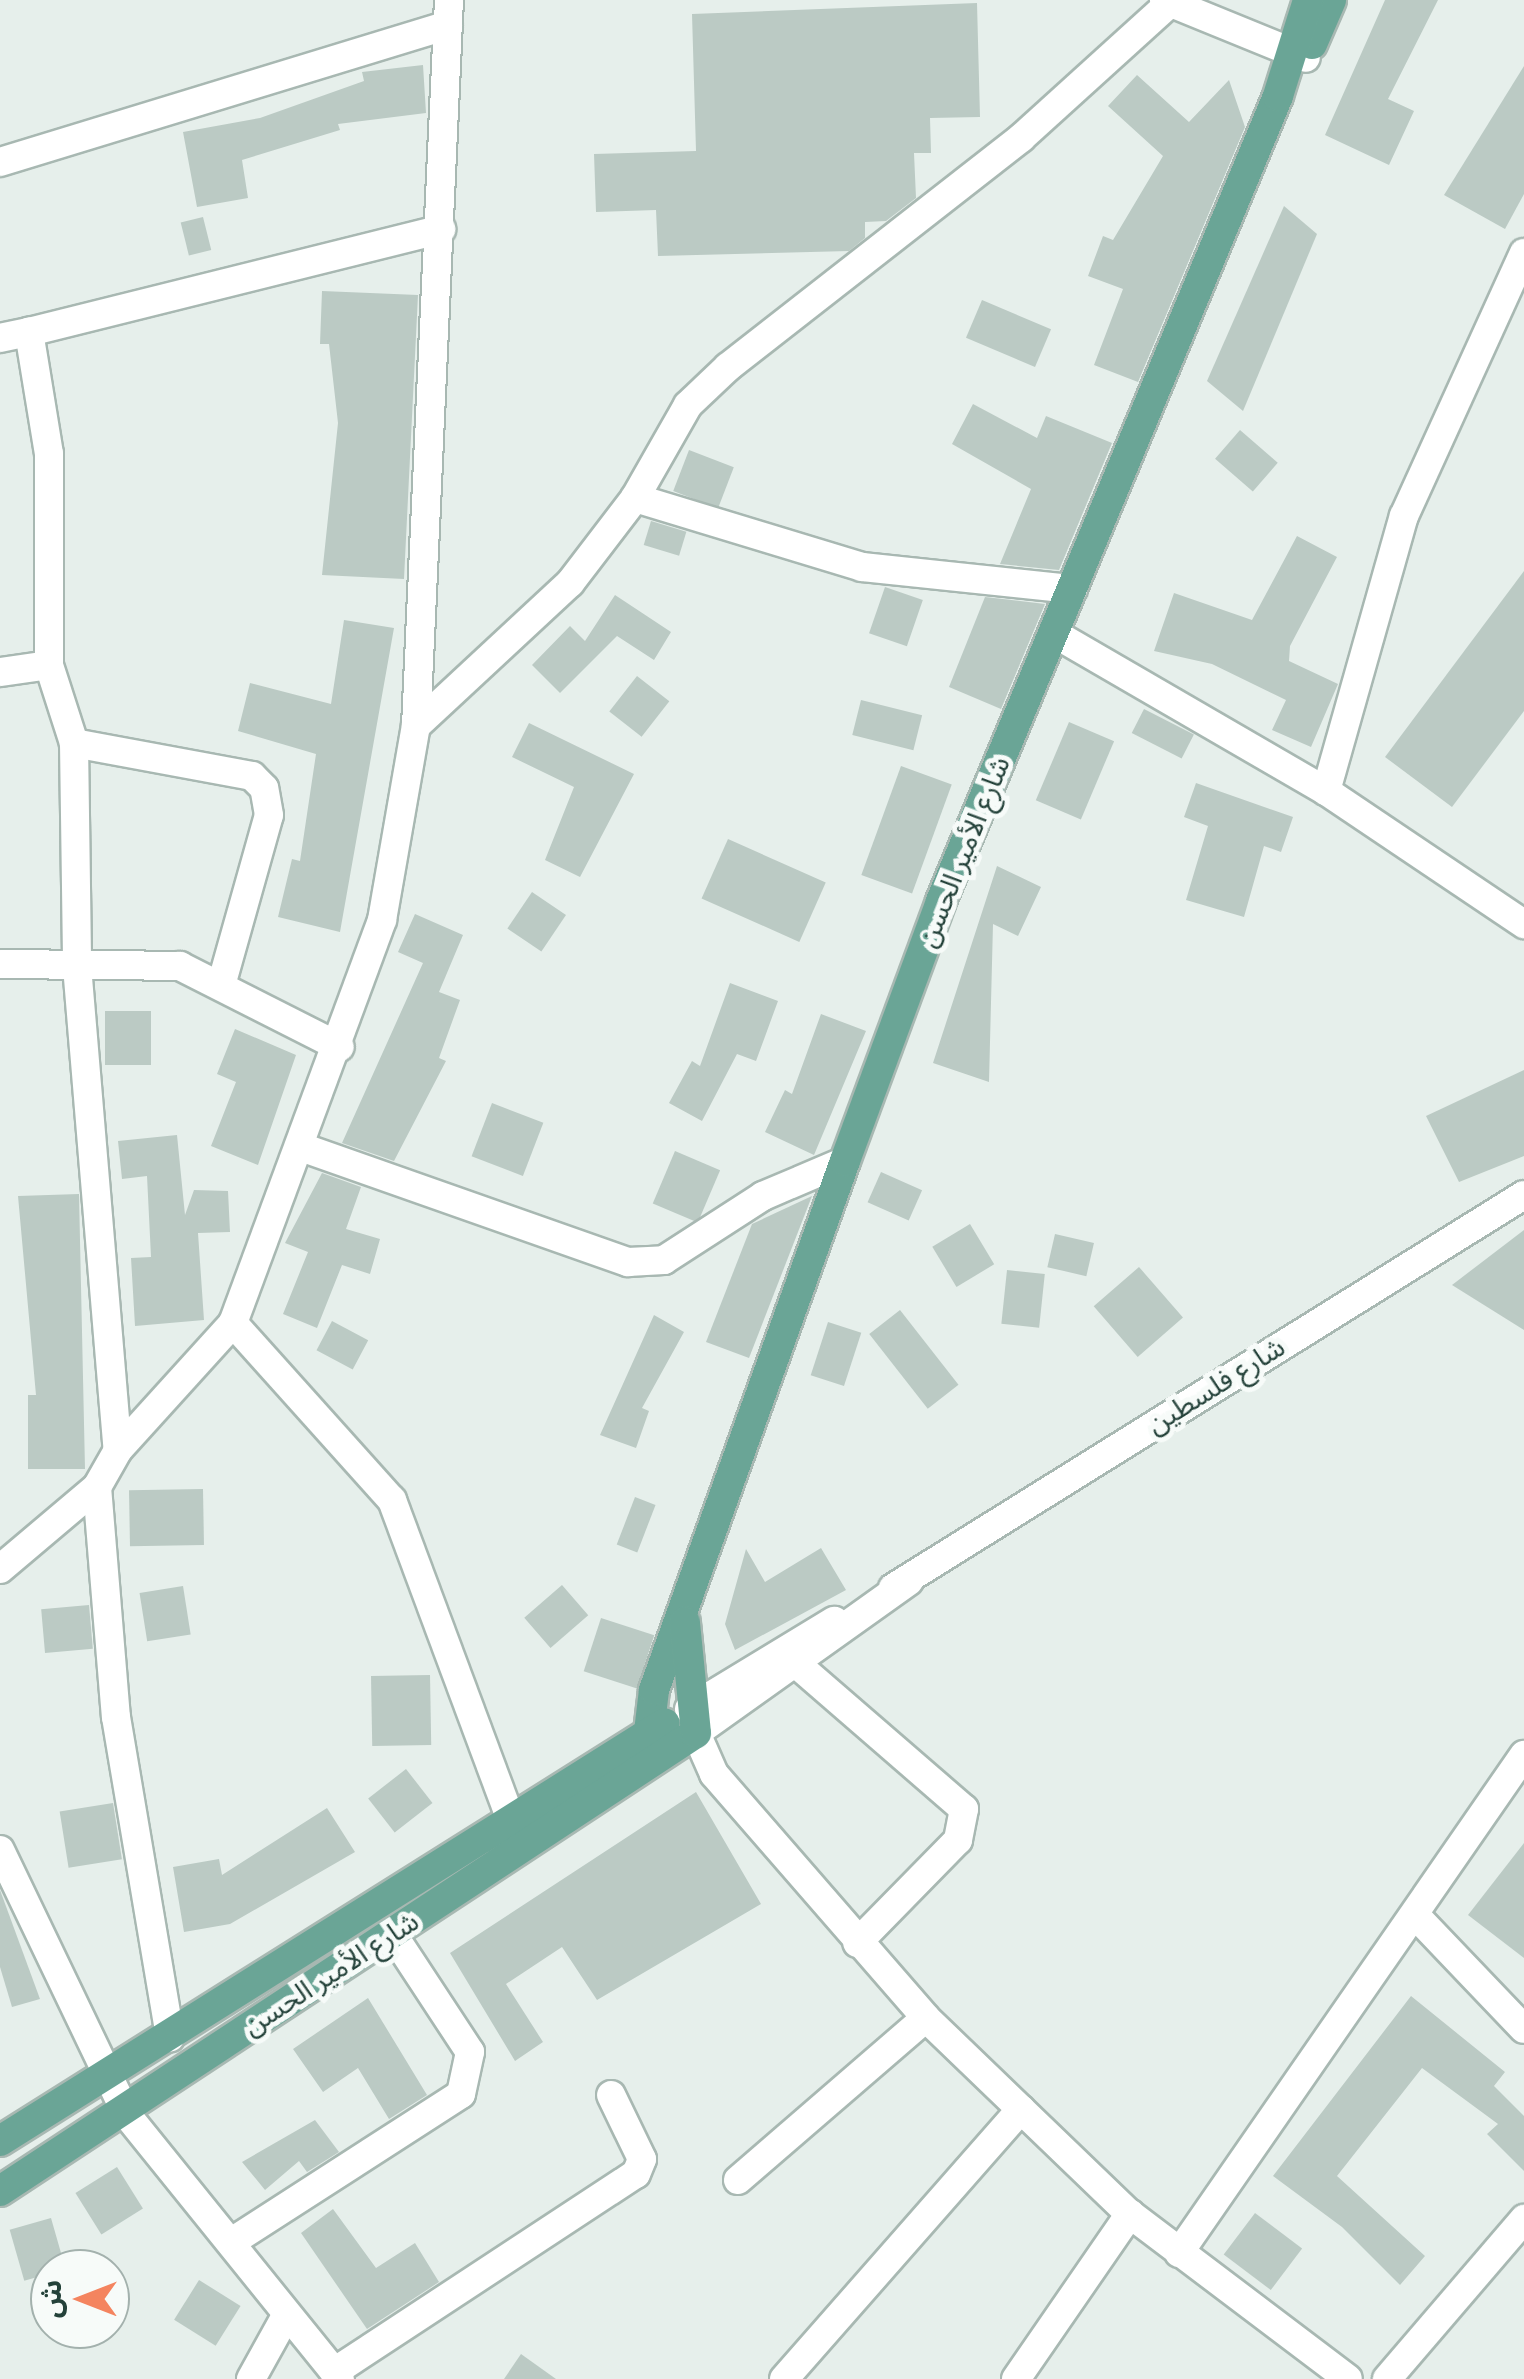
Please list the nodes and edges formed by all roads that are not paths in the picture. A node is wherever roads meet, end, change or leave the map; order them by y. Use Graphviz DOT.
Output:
graph roads {
  1 [pos="1308,0"];
  2 [pos="1331,0"];
  3 [pos="1168,1"];
  4 [pos="448,12"];
  5 [pos="1298,54"];
  6 [pos="0,162"];
  7 [pos="441,229"];
  8 [pos="1524,253"];
  9 [pos="29,332"];
  10 [pos="0,338"];
  11 [pos="635,498"];
  12 [pos="1073,589"];
  13 [pos="1055,634"];
  14 [pos="50,666"];
  15 [pos="0,672"];
  16 [pos="416,726"];
  17 [pos="74,743"];
  18 [pos="1326,790"];
  19 [pos="1524,924"];
  20 [pos="0,964"];
  21 [pos="77,966"];
  22 [pos="222,982"];
  23 [pos="340,1048"];
  24 [pos="302,1147"];
  25 [pos="845,1161"];
  26 [pos="1524,1195"];
  27 [pos="233,1323"];
  28 [pos="118,1450"];
  29 [pos="97,1487"];
  30 [pos="0,1569"];
  31 [pos="909,1581"];
  32 [pos="685,1622"];
  33 [pos="800,1667"];
  34 [pos="692,1721"];
  35 [pos="655,1742"];
  36 [pos="1524,1754"];
  37 [pos="714,1774"];
  38 [pos="510,1818"];
  39 [pos="0,1850"];
  40 [pos="1416,1916"];
  41 [pos="394,1935"];
  42 [pos="858,1943"];
  43 [pos="926,2018"];
  44 [pos="1524,2029"];
  45 [pos="170,2037"];
  46 [pos="104,2074"];
  47 [pos="611,2096"];
  48 [pos="1022,2108"];
  49 [pos="127,2115"];
  50 [pos="0,2141"];
  51 [pos="738,2180"];
  52 [pos="0,2192"];
  53 [pos="1130,2214"];
  54 [pos="1524,2219"];
  55 [pos="233,2241"];
  56 [pos="1179,2252"];
  57 [pos="288,2314"];
  58 [pos="337,2375"];
  59 [pos="251,2379"];
  60 [pos="784,2379"];
  61 [pos="1016,2379"];
  62 [pos="1348,2379"];
  63 [pos="1388,2379"];
  1 -- 5 [label="main road, شارع الأمير الحسن"];
  2 -- 5 [label="main road, شارع الأمير الحسن"];
  3 -- 5 [label="street"];
  3 -- 11 [label="street"];
  4 -- 6 [label="street"];
  4 -- 7 [label="street"];
  5 -- 12 [label="main road, شارع الأمير الحسن"];
  7 -- 9 [label="street"];
  7 -- 16 [label="street"];
  8 -- 18 [label="street"];
  9 -- 10 [label="street"];
  9 -- 14 [label="street"];
  11 -- 12 [label="street"];
  11 -- 16 [label="street"];
  12 -- 13 [label="main road, شارع الأمير الحسن"];
  13 -- 18 [label="street"];
  13 -- 25 [label="main road, شارع الأمير الحسن"];
  14 -- 15 [label="street"];
  14 -- 17 [label="street"];
  16 -- 23 [label="street"];
  17 -- 21 [label="street"];
  17 -- 22 [label="street"];
  18 -- 19 [label="street"];
  20 -- 21 [label="street"];
  21 -- 22 [label="street"];
  21 -- 28 [label="street"];
  22 -- 23 [label="street"];
  23 -- 24 [label="street"];
  24 -- 25 [label="street"];
  24 -- 27 [label="street"];
  25 -- 32 [label="main road, شارع الأمير الحسن"];
  26 -- 31 [label="street, شارع فلسطين"];
  27 -- 28 [label="street"];
  27 -- 38 [label="street"];
  28 -- 29 [label="street"];
  29 -- 30 [label="street"];
  29 -- 45 [label="street"];
  31 -- 33 [label="street, شارع فلسطين"];
  31 -- 34 [label="street, شارع فلسطين"];
  32 -- 34 [label="main road, شارع الأمير الحسن"];
  32 -- 35 [label="main road, شارع الأمير الحسن"];
  33 -- 34 [label="street, شارع فلسطين"];
  33 -- 42 [label="street"];
  34 -- 35 [label="main road, شارع الأمير الحسن"];
  34 -- 37 [label="street"];
  35 -- 37 [label="street"];
  35 -- 38 [label="main road, شارع الأمير الحسن"];
  35 -- 41 [label="main road, شارع الأمير الحسن"];
  36 -- 40 [label="street"];
  37 -- 42 [label="street"];
  38 -- 45 [label="main road, شارع الأمير الحسن"];
  39 -- 46 [label="street"];
  40 -- 44 [label="street"];
  40 -- 56 [label="street"];
  41 -- 49 [label="main road, شارع الأمير الحسن"];
  41 -- 55 [label="street"];
  42 -- 43 [label="street"];
  43 -- 48 [label="street"];
  43 -- 51 [label="street"];
  45 -- 46 [label="main road, شارع الأمير الحسن"];
  46 -- 49 [label="street"];
  46 -- 50 [label="main road, شارع الأمير الحسن"];
  47 -- 58 [label="street"];
  48 -- 53 [label="street"];
  48 -- 60 [label="street"];
  49 -- 52 [label="main road, شارع الأمير الحسن"];
  49 -- 55 [label="street"];
  53 -- 56 [label="street"];
  53 -- 61 [label="street"];
  54 -- 63 [label="street"];
  55 -- 57 [label="street"];
  56 -- 62 [label="street"];
  57 -- 58 [label="street"];
  57 -- 59 [label="street"];
}
